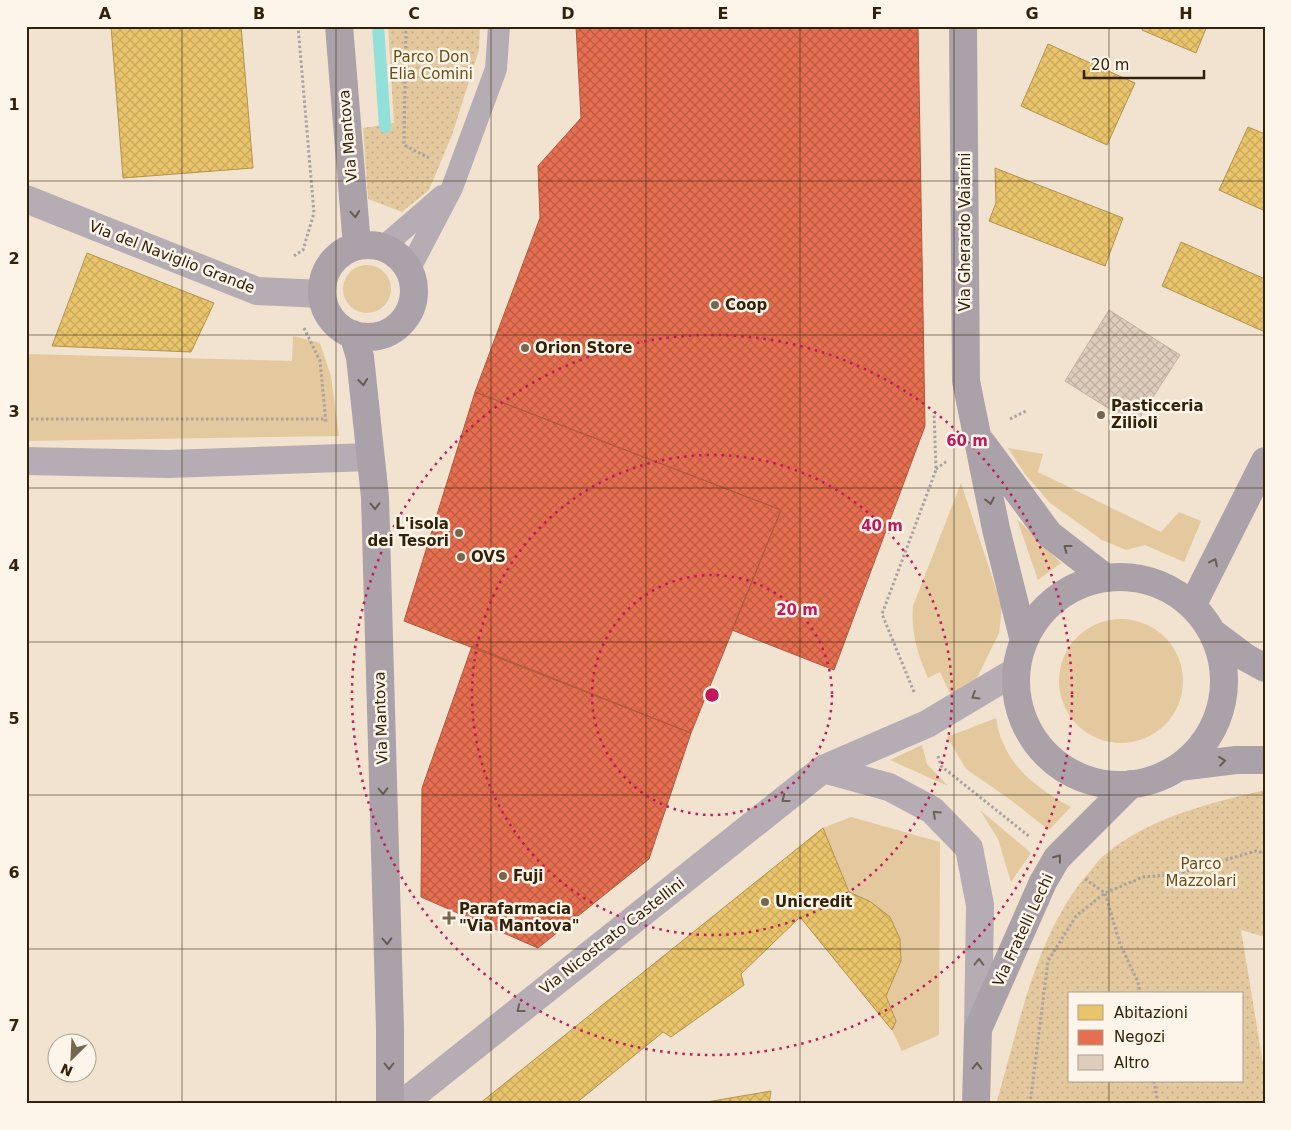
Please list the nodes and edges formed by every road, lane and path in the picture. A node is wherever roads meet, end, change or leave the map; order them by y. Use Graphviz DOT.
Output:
graph roads {
  1 [pos="298,26"];
  2 [pos="339,26"];
  3 [pos="406,26"];
  4 [pos="499,26"];
  5 [pos="963,26"];
  6 [pos="433,160"];
  7 [pos="452,188"];
  8 [pos="26,199"];
  9 [pos="370,246"];
  10 [pos="409,270"];
  11 [pos="287,293"];
  12 [pos="322,294"];
  13 [pos="353,334"];
  14 [pos="26,419"];
  15 [pos="325,419"];
  16 [pos="976,436"];
  17 [pos="370,458"];
  18 [pos="329,459"];
  19 [pos="26,461"];
  20 [pos="1265,461"];
  21 [pos="936,470"];
  22 [pos="1106,578"];
  23 [pos="1192,606"];
  24 [pos="1213,634"];
  25 [pos="1024,641"];
  26 [pos="1265,668"];
  27 [pos="1016,671"];
  28 [pos="916,694"];
  29 [pos="936,749"];
  30 [pos="1265,760"];
  31 [pos="1179,767"];
  32 [pos="823,769"];
  33 [pos="1130,784"];
  34 [pos="1031,838"];
  35 [pos="1265,853"];
  36 [pos="1105,893"];
  37 [pos="1140,992"];
  38 [pos="978,1028"];
  39 [pos="1154,1082"];
  40 [pos="390,1104"];
  41 [pos="402,1104"];
  42 [pos="976,1104"];
  43 [pos="1030,1104"];
  44 [pos="1158,1104"];
  1 -- 11 [label="path"];
  2 -- 9 [label="main road, Via Mantova, one-way"];
  3 -- 6 [label="path"];
  4 -- 7 [label="lane"];
  5 -- 16 [label="main road, Via Gherardo Vaiarini"];
  7 -- 9 [label="lane"];
  7 -- 10 [label="lane"];
  8 -- 11 [label="street, Via del Naviglio Grande"];
  9 -- 10 [label="main road"];
  9 -- 12 [label="main road"];
  10 -- 13 [label="main road"];
  11 -- 12 [label="street, Via del Naviglio Grande"];
  11 -- 15 [label="path"];
  12 -- 13 [label="main road"];
  13 -- 17 [label="main road, Via Mantova, one-way"];
  14 -- 15 [label="path"];
  15 -- 18 [label="path"];
  22 -- 16 [label="main road, Via Gherardo Vaiarini, one-way"];
  16 -- 25 [label="main road, Via Gherardo Vaiarini, one-way"];
  17 -- 18 [label="street"];
  17 -- 40 [label="main road, Via Mantova, one-way"];
  18 -- 19 [label="street"];
  23 -- 20 [label="main road, one-way"];
  21 -- 28 [label="path"];
  22 -- 23 [label="main road"];
  22 -- 25 [label="main road"];
  23 -- 24 [label="main road"];
  24 -- 26 [label="main road"];
  24 -- 31 [label="main road"];
  25 -- 27 [label="main road"];
  27 -- 32 [label="street, Via Nicostrato Castellini, one-way"];
  27 -- 33 [label="main road"];
  29 -- 34 [label="path"];
  31 -- 30 [label="main road, one-way"];
  31 -- 33 [label="main road"];
  38 -- 32 [label="street, one-way"];
  32 -- 41 [label="street, Via Nicostrato Castellini, one-way"];
  38 -- 33 [label="main road, Via Fratelli Lechi, one-way"];
  35 -- 36 [label="path"];
  36 -- 37 [label="path"];
  36 -- 43 [label="path"];
  42 -- 38 [label="main road, Via Fratelli Lechi, one-way"];
  39 -- 44 [label="path"];
}
